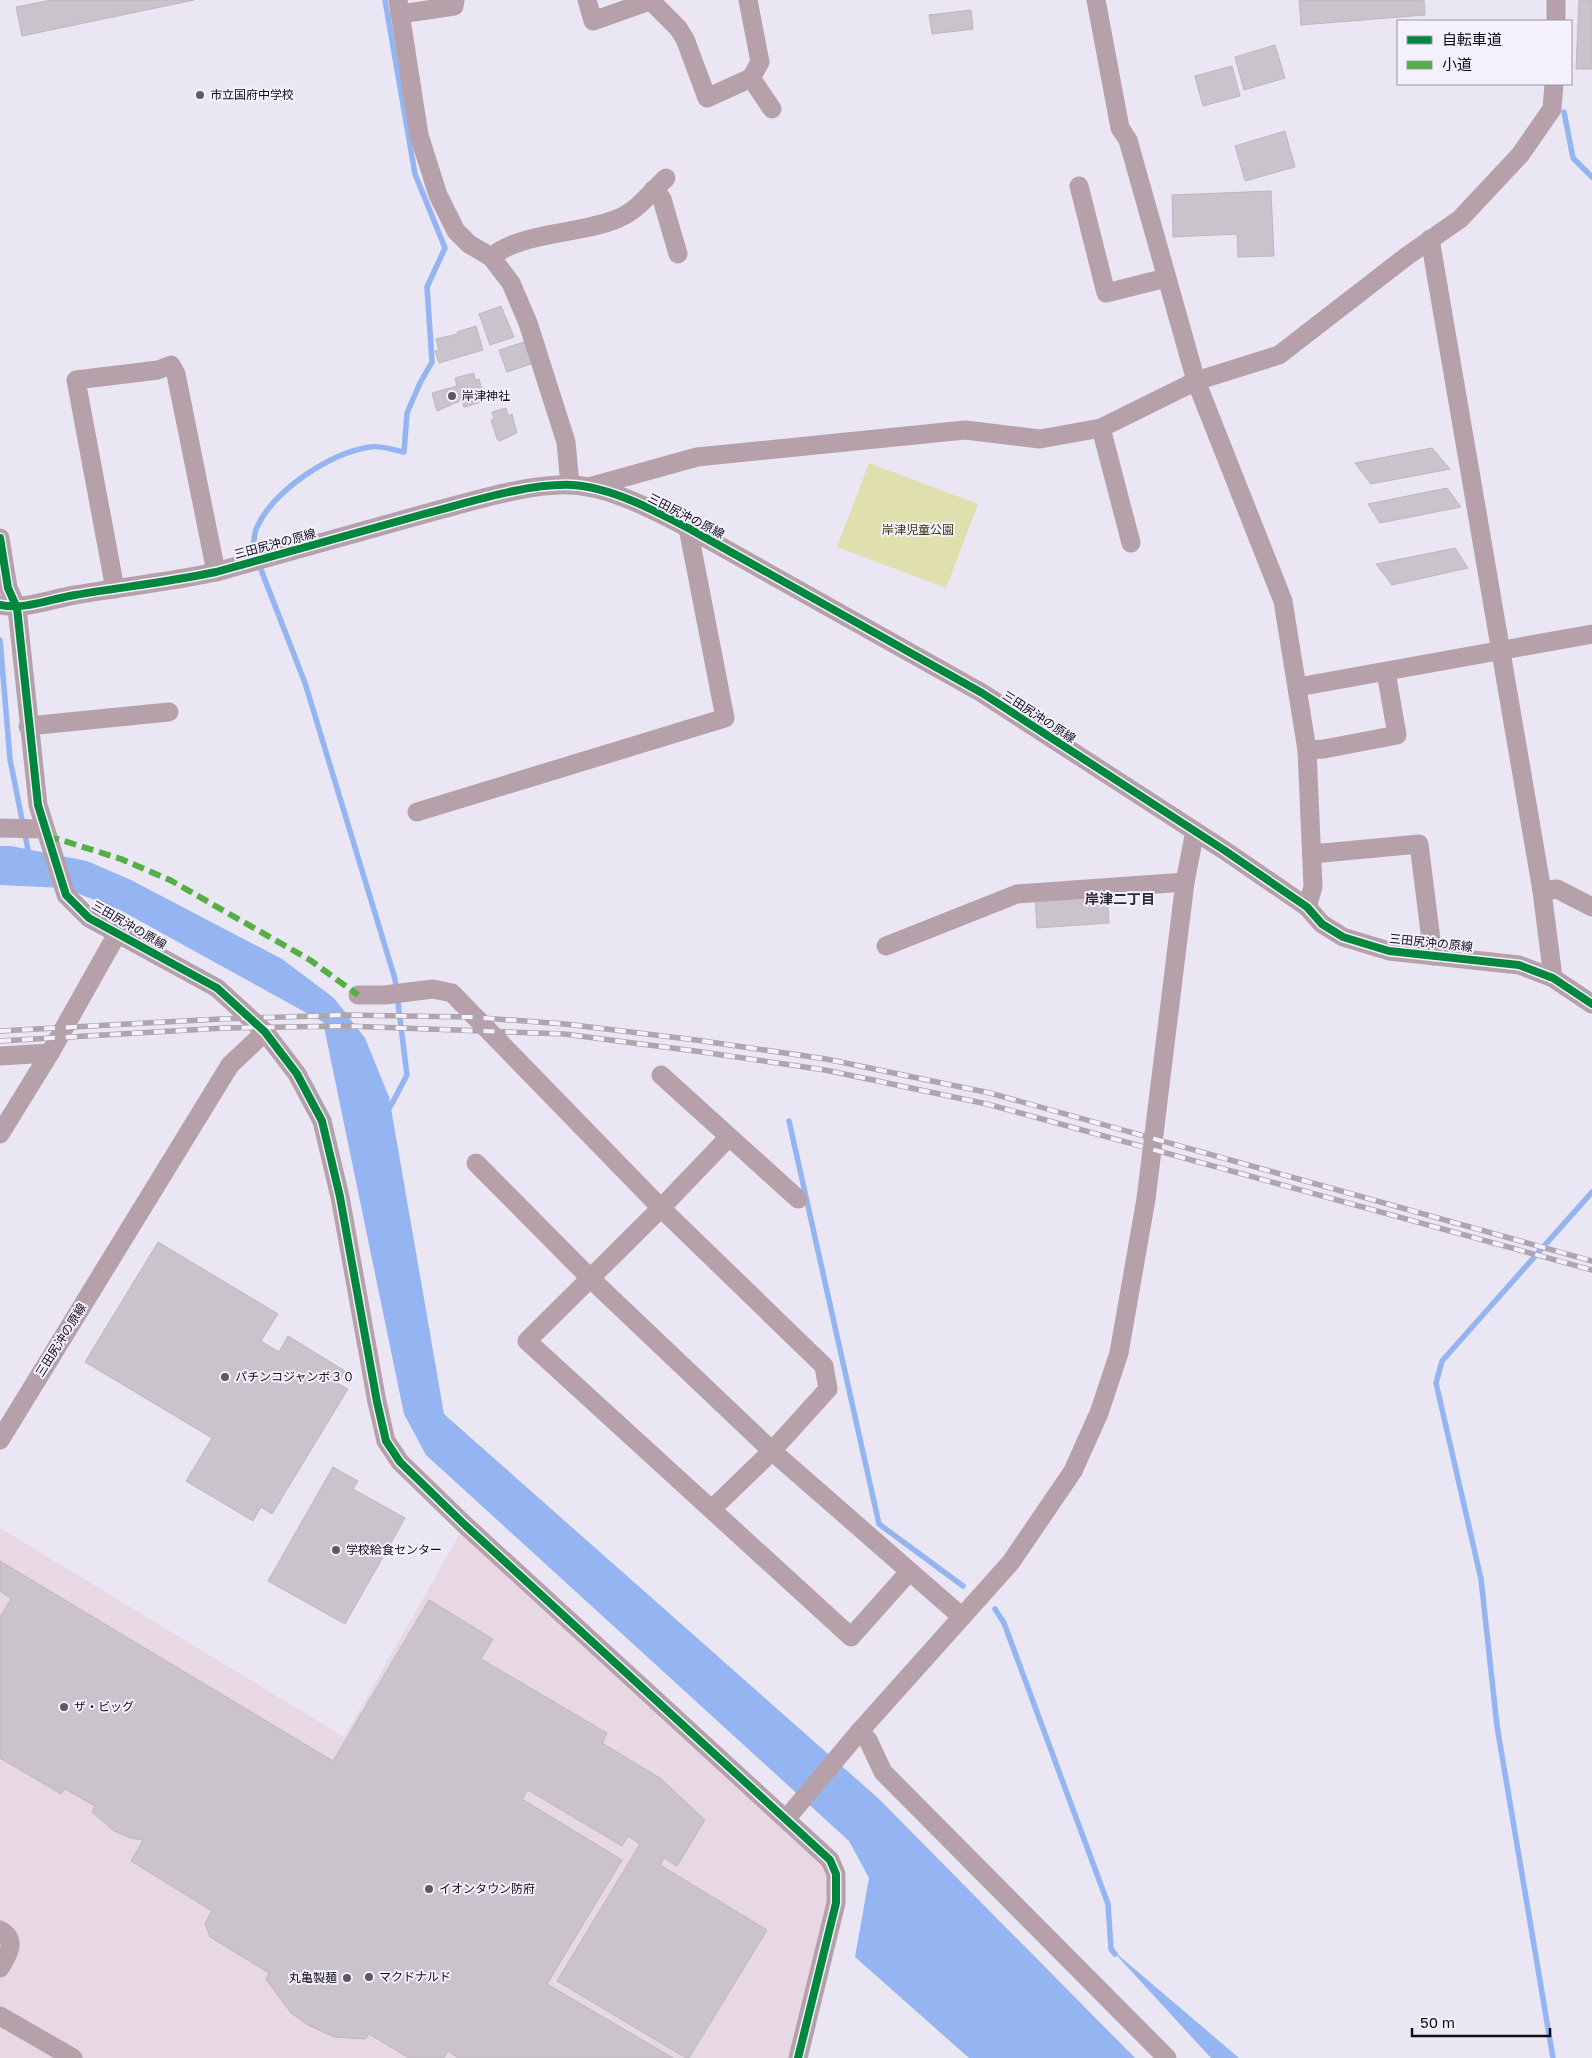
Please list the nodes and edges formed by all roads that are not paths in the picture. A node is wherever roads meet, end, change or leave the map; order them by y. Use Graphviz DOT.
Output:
graph roads {
  1 [pos="455,0"];
  2 [pos="587,0"];
  3 [pos="652,0"];
  4 [pos="748,0"];
  5 [pos="1096,0"];
  6 [pos="1556,0"];
  7 [pos="399,7"];
  8 [pos="1556,20"];
  9 [pos="751,78"];
  10 [pos="1554,85"];
  11 [pos="772,109"];
  12 [pos="1079,186"];
  13 [pos="1430,239"];
  14 [pos="678,254"];
  15 [pos="491,257"];
  16 [pos="1166,278"];
  17 [pos="1196,381"];
  18 [pos="1101,428"];
  19 [pos="579,486"];
  20 [pos="688,528"];
  21 [pos="0,538"];
  22 [pos="1131,543"];
  23 [pos="216,572"];
  24 [pos="115,589"];
  25 [pos="8,606"];
  26 [pos="1592,634"];
  27 [pos="1500,651"];
  28 [pos="1386,672"];
  29 [pos="1298,687"];
  30 [pos="169,712"];
  31 [pos="28,726"];
  32 [pos="1307,750"];
  33 [pos="417,812"];
  34 [pos="0,828"];
  35 [pos="1195,831"];
  36 [pos="46,836"];
  37 [pos="1312,854"];
  38 [pos="1184,882"];
  39 [pos="1542,890"];
  40 [pos="1307,907"];
  41 [pos="1592,907"];
  42 [pos="117,934"];
  43 [pos="886,946"];
  44 [pos="1433,956"];
  45 [pos="1553,978"];
  46 [pos="358,995"];
  47 [pos="1592,1004"];
  48 [pos="265,1032"];
  49 [pos="50,1053"];
  50 [pos="0,1056"];
  51 [pos="661,1075"];
  52 [pos="0,1134"];
  53 [pos="729,1137"];
  54 [pos="476,1163"];
  55 [pos="798,1199"];
  56 [pos="661,1208"];
  57 [pos="591,1279"];
  58 [pos="0,1440"];
  59 [pos="772,1451"];
  60 [pos="712,1509"];
  61 [pos="909,1572"];
  62 [pos="962,1618"];
  63 [pos="855,1736"];
  64 [pos="792,1811"];
  65 [pos="0,1930"];
  66 [pos="0,1968"];
  67 [pos="0,2016"];
  68 [pos="73,2058"];
  69 [pos="798,2058"];
  70 [pos="1167,2058"];
  1 -- 7 [label="street"];
  2 -- 3 [label="street"];
  3 -- 9 [label="street"];
  4 -- 9 [label="street"];
  5 -- 16 [label="street"];
  6 -- 8 [label="street"];
  7 -- 15 [label="street"];
  9 -- 11 [label="street"];
  10 -- 13 [label="street"];
  12 -- 16 [label="street"];
  13 -- 17 [label="street"];
  13 -- 27 [label="street"];
  14 -- 15 [label="street"];
  15 -- 19 [label="street"];
  16 -- 17 [label="street"];
  17 -- 18 [label="street"];
  17 -- 29 [label="street"];
  18 -- 19 [label="street"];
  18 -- 22 [label="street"];
  19 -- 20 [label="street, 三田尻沖の原線"];
  19 -- 23 [label="street, 三田尻沖の原線"];
  20 -- 33 [label="street"];
  20 -- 35 [label="street, 三田尻沖の原線"];
  21 -- 25 [label="street"];
  23 -- 24 [label="street, 三田尻沖の原線"];
  23 -- 24 [label="street"];
  24 -- 25 [label="street, 三田尻沖の原線"];
  25 -- 31 [label="street, 三田尻沖の原線"];
  26 -- 27 [label="street"];
  27 -- 28 [label="street"];
  27 -- 39 [label="street"];
  28 -- 29 [label="street"];
  28 -- 32 [label="street"];
  29 -- 32 [label="street"];
  30 -- 31 [label="street"];
  31 -- 36 [label="street, 三田尻沖の原線"];
  32 -- 37 [label="street"];
  34 -- 36 [label="street"];
  35 -- 38 [label="street"];
  35 -- 40 [label="street, 三田尻沖の原線"];
  36 -- 42 [label="street, 三田尻沖の原線"];
  37 -- 40 [label="street"];
  37 -- 44 [label="street"];
  38 -- 43 [label="street"];
  38 -- 62 [label="street"];
  39 -- 41 [label="street"];
  39 -- 45 [label="street"];
  40 -- 44 [label="street, 三田尻沖の原線"];
  42 -- 48 [label="street, 三田尻沖の原線"];
  42 -- 49 [label="street"];
  44 -- 45 [label="street, 三田尻沖の原線"];
  45 -- 47 [label="street, 三田尻沖の原線"];
  46 -- 56 [label="street"];
  48 -- 58 [label="street, 三田尻沖の原線"];
  48 -- 64 [label="street"];
  49 -- 50 [label="street"];
  49 -- 52 [label="street"];
  51 -- 53 [label="street"];
  53 -- 55 [label="street"];
  53 -- 56 [label="street"];
  54 -- 57 [label="street"];
  56 -- 57 [label="street"];
  56 -- 59 [label="street"];
  57 -- 59 [label="street"];
  57 -- 60 [label="street"];
  59 -- 60 [label="street"];
  59 -- 61 [label="street"];
  60 -- 61 [label="street"];
  61 -- 62 [label="street"];
  62 -- 63 [label="street"];
  63 -- 64 [label="street"];
  63 -- 70 [label="street"];
  64 -- 69 [label="street"];
  65 -- 66 [label="street"];
  67 -- 68 [label="street"];
}
